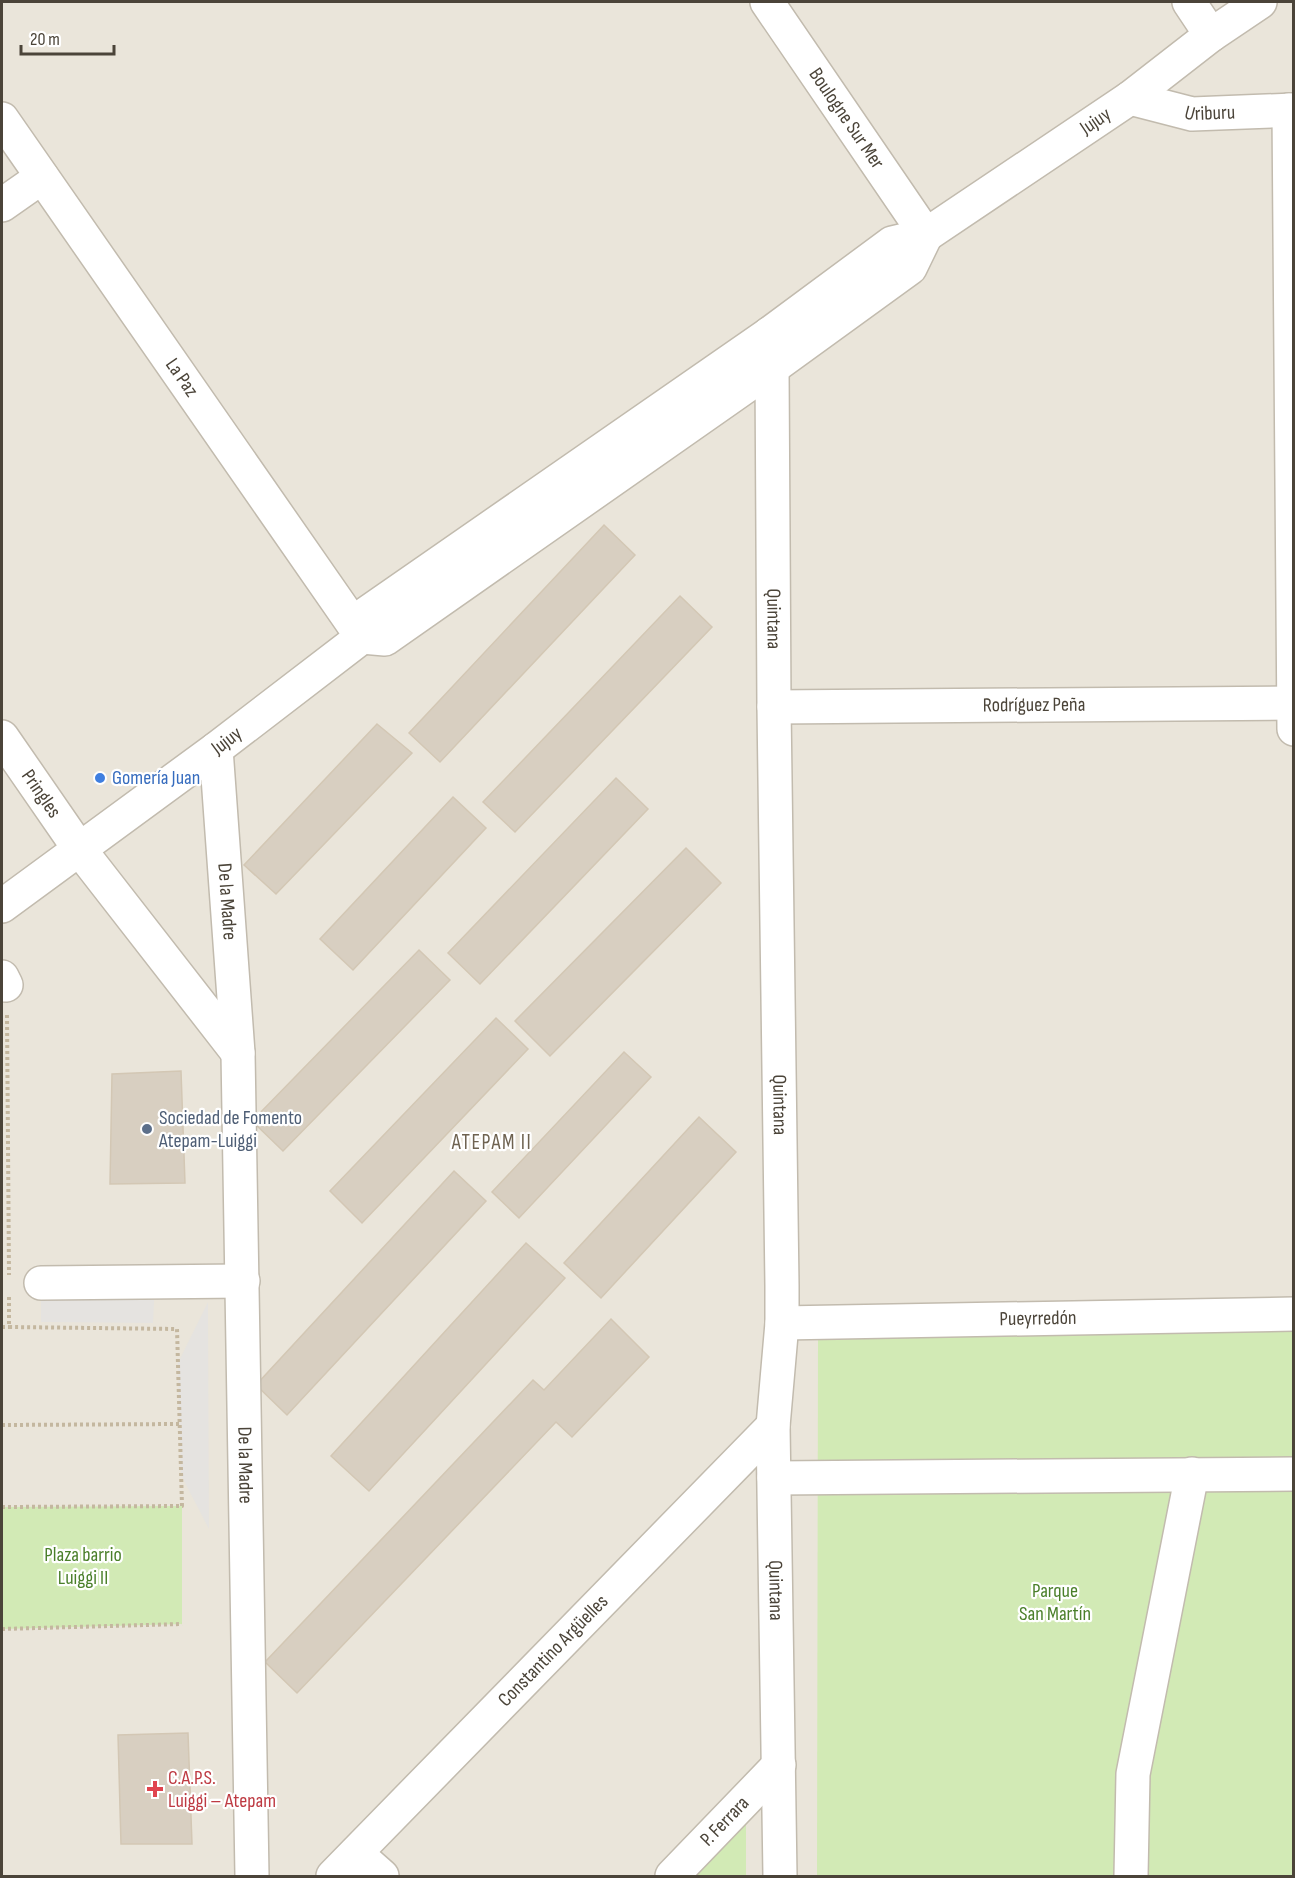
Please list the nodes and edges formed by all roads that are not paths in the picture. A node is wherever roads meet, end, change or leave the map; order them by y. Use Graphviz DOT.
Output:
graph roads {
  1 [pos="767,2"];
  2 [pos="1189,2"];
  3 [pos="1260,2"];
  4 [pos="1211,35"];
  5 [pos="1130,98"];
  6 [pos="1291,110"];
  7 [pos="2,119"];
  8 [pos="42,177"];
  9 [pos="2,205"];
  10 [pos="926,235"];
  11 [pos="769,334"];
  12 [pos="772,368"];
  13 [pos="362,637"];
  14 [pos="1293,703"];
  15 [pos="774,707"];
  16 [pos="1293,729"];
  17 [pos="2,737"];
  18 [pos="216,749"];
  19 [pos="80,850"];
  20 [pos="2,906"];
  21 [pos="238,1053"];
  22 [pos="243,1281"];
  23 [pos="40,1283"];
  24 [pos="1293,1314"];
  25 [pos="782,1323"];
  26 [pos="773,1426"];
  27 [pos="1192,1474"];
  28 [pos="1293,1474"];
  29 [pos="774,1478"];
  30 [pos="779,1765"];
  31 [pos="356,1853"];
  32 [pos="252,1876"];
  33 [pos="333,1876"];
  34 [pos="382,1876"];
  35 [pos="672,1876"];
  36 [pos="780,1876"];
  37 [pos="1131,1876"];
  1 -- 10 [label="street, Boulogne Sur Mer"];
  2 -- 4 [label="street"];
  3 -- 4 [label="street, Jujuy"];
  4 -- 5 [label="street, Jujuy"];
  5 -- 6 [label="street, Uriburu"];
  5 -- 10 [label="street, Jujuy"];
  6 -- 14 [label="street"];
  7 -- 8 [label="street, La Paz"];
  8 -- 9 [label="street"];
  8 -- 13 [label="street, La Paz"];
  10 -- 11 [label="street"];
  10 -- 12 [label="street"];
  11 -- 12 [label="street, Quintana"];
  11 -- 13 [label="street"];
  12 -- 13 [label="street"];
  12 -- 15 [label="street, Quintana"];
  13 -- 18 [label="street, Jujuy"];
  14 -- 15 [label="street, Rodríguez Peña"];
  14 -- 16 [label="street"];
  15 -- 25 [label="street, Quintana"];
  17 -- 19 [label="street, Pringles"];
  18 -- 19 [label="street, Jujuy"];
  18 -- 21 [label="street, De la Madre"];
  19 -- 20 [label="street, Jujuy"];
  19 -- 21 [label="street"];
  21 -- 22 [label="street, De la Madre"];
  22 -- 23 [label="street"];
  22 -- 32 [label="street, De la Madre"];
  24 -- 25 [label="street, Pueyrredón"];
  25 -- 26 [label="street, Quintana"];
  26 -- 29 [label="street, Quintana"];
  26 -- 31 [label="street, Constantino Argüelles"];
  27 -- 28 [label="street"];
  27 -- 29 [label="street"];
  27 -- 37 [label="street"];
  29 -- 30 [label="street, Quintana"];
  30 -- 35 [label="street, P. Ferrara"];
  30 -- 36 [label="street, Quintana"];
  31 -- 33 [label="street, Constantino Argüelles"];
  31 -- 34 [label="street"];
}
